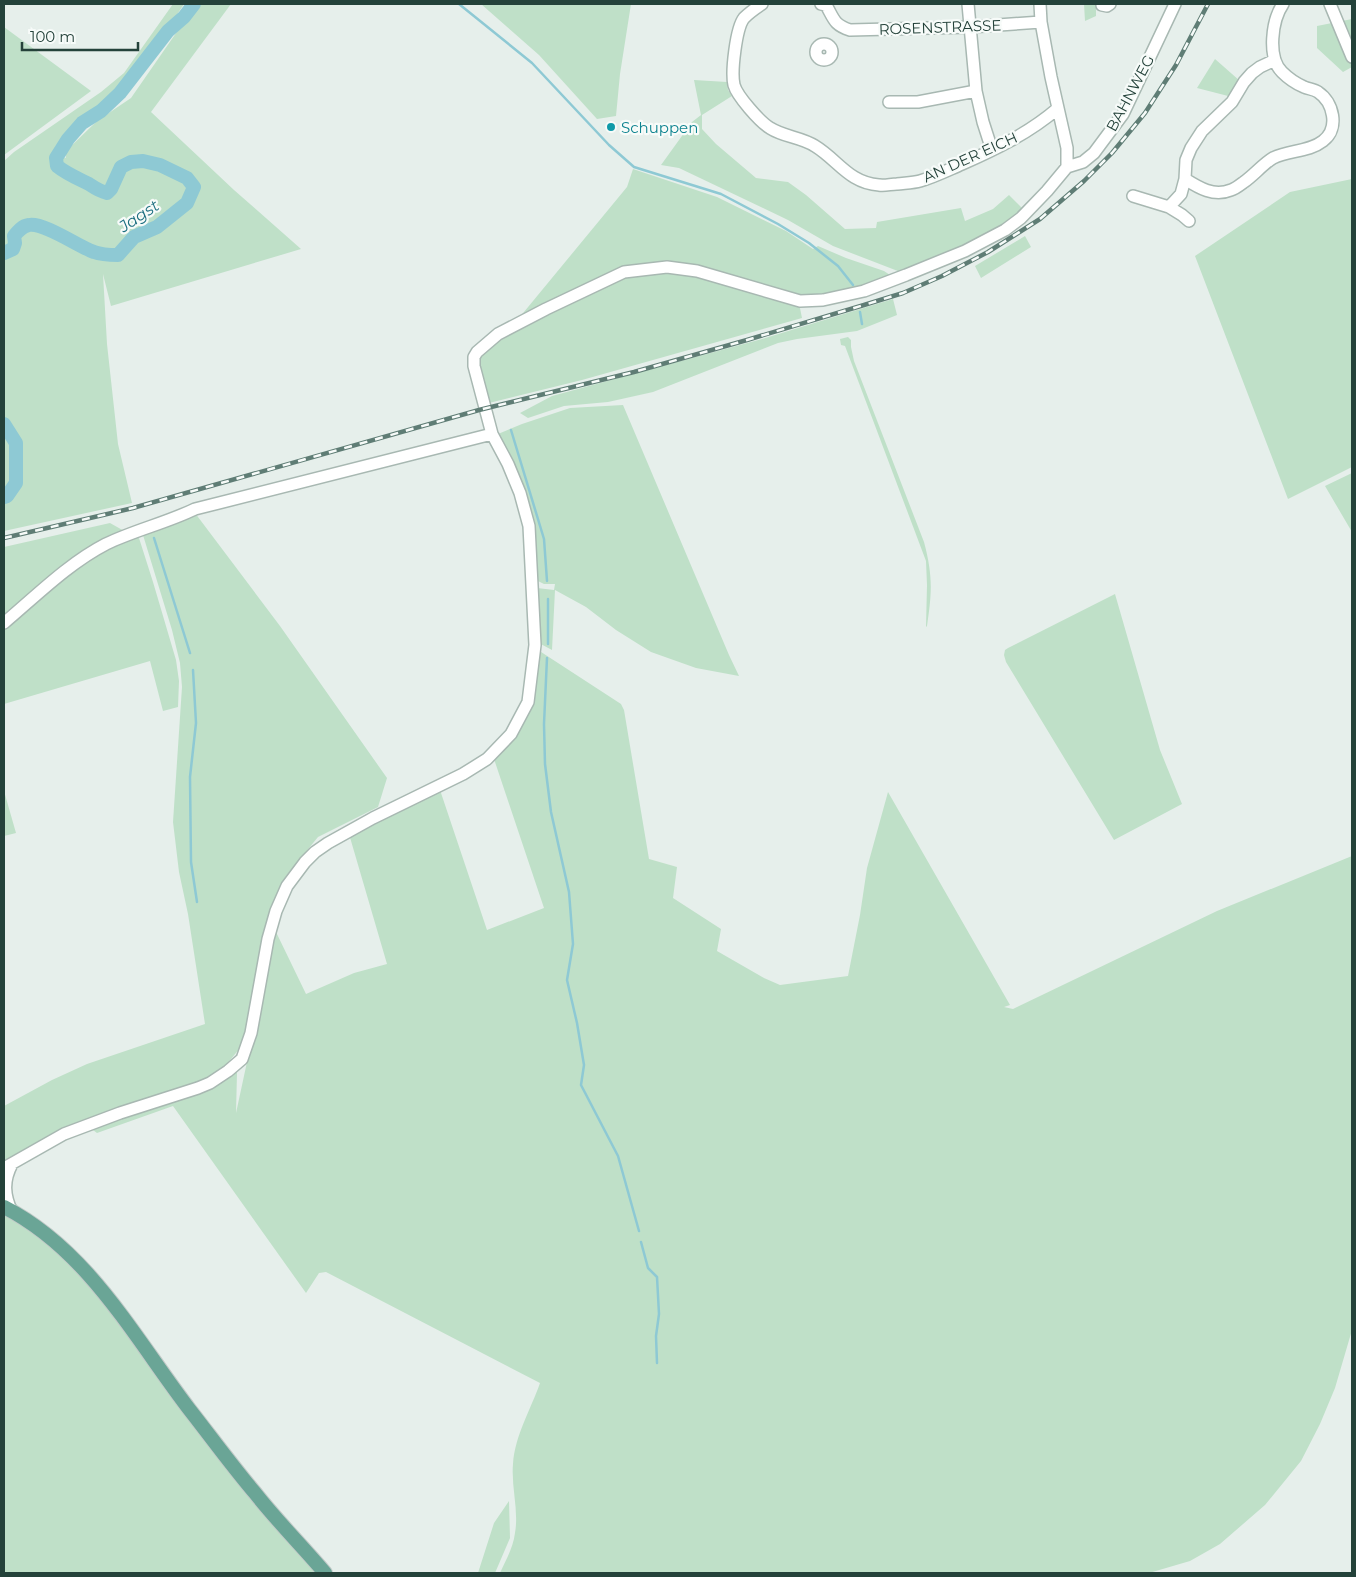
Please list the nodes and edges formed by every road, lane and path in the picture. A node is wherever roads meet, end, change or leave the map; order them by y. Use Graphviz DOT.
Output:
graph roads {
  1 [pos="762,4"];
  2 [pos="968,4"];
  3 [pos="1040,4"];
  4 [pos="1175,4"];
  5 [pos="1283,4"];
  6 [pos="1330,4"];
  7 [pos="826,6"];
  8 [pos="1041,22"];
  9 [pos="840,27"];
  10 [pos="970,27"];
  11 [pos="828,45"];
  12 [pos="1352,56"];
  13 [pos="1275,60"];
  14 [pos="976,91"];
  15 [pos="889,102"];
  16 [pos="1057,109"];
  17 [pos="992,150"];
  18 [pos="1067,167"];
  19 [pos="1185,179"];
  20 [pos="1133,196"];
  21 [pos="1169,207"];
  22 [pos="1189,221"];
  23 [pos="492,434"];
  24 [pos="4,623"];
  25 [pos="8,1166"];
  26 [pos="8,1210"];
  27 [pos="325,1573"];
  1 -- 17 [label="street, AN DER EICH"];
  2 -- 10 [label="street"];
  3 -- 8 [label="street"];
  4 -- 18 [label="street, BAHNWEG"];
  5 -- 13 [label="street"];
  6 -- 12 [label="street"];
  7 -- 9 [label="street"];
  8 -- 10 [label="street, ROSENSTRASSE"];
  8 -- 16 [label="street"];
  9 -- 10 [label="street, ROSENSTRASSE"];
  9 -- 11 [label="street"];
  10 -- 14 [label="street"];
  13 -- 19 [label="street"];
  13 -- 19 [label="street"];
  14 -- 15 [label="street"];
  14 -- 17 [label="street"];
  16 -- 17 [label="street, AN DER EICH"];
  16 -- 18 [label="street"];
  18 -- 23 [label="street"];
  19 -- 21 [label="street"];
  20 -- 21 [label="street"];
  21 -- 22 [label="street"];
  23 -- 24 [label="street"];
  23 -- 25 [label="street"];
  25 -- 26 [label="street"];
  26 -- 27 [label="main road"];
}
